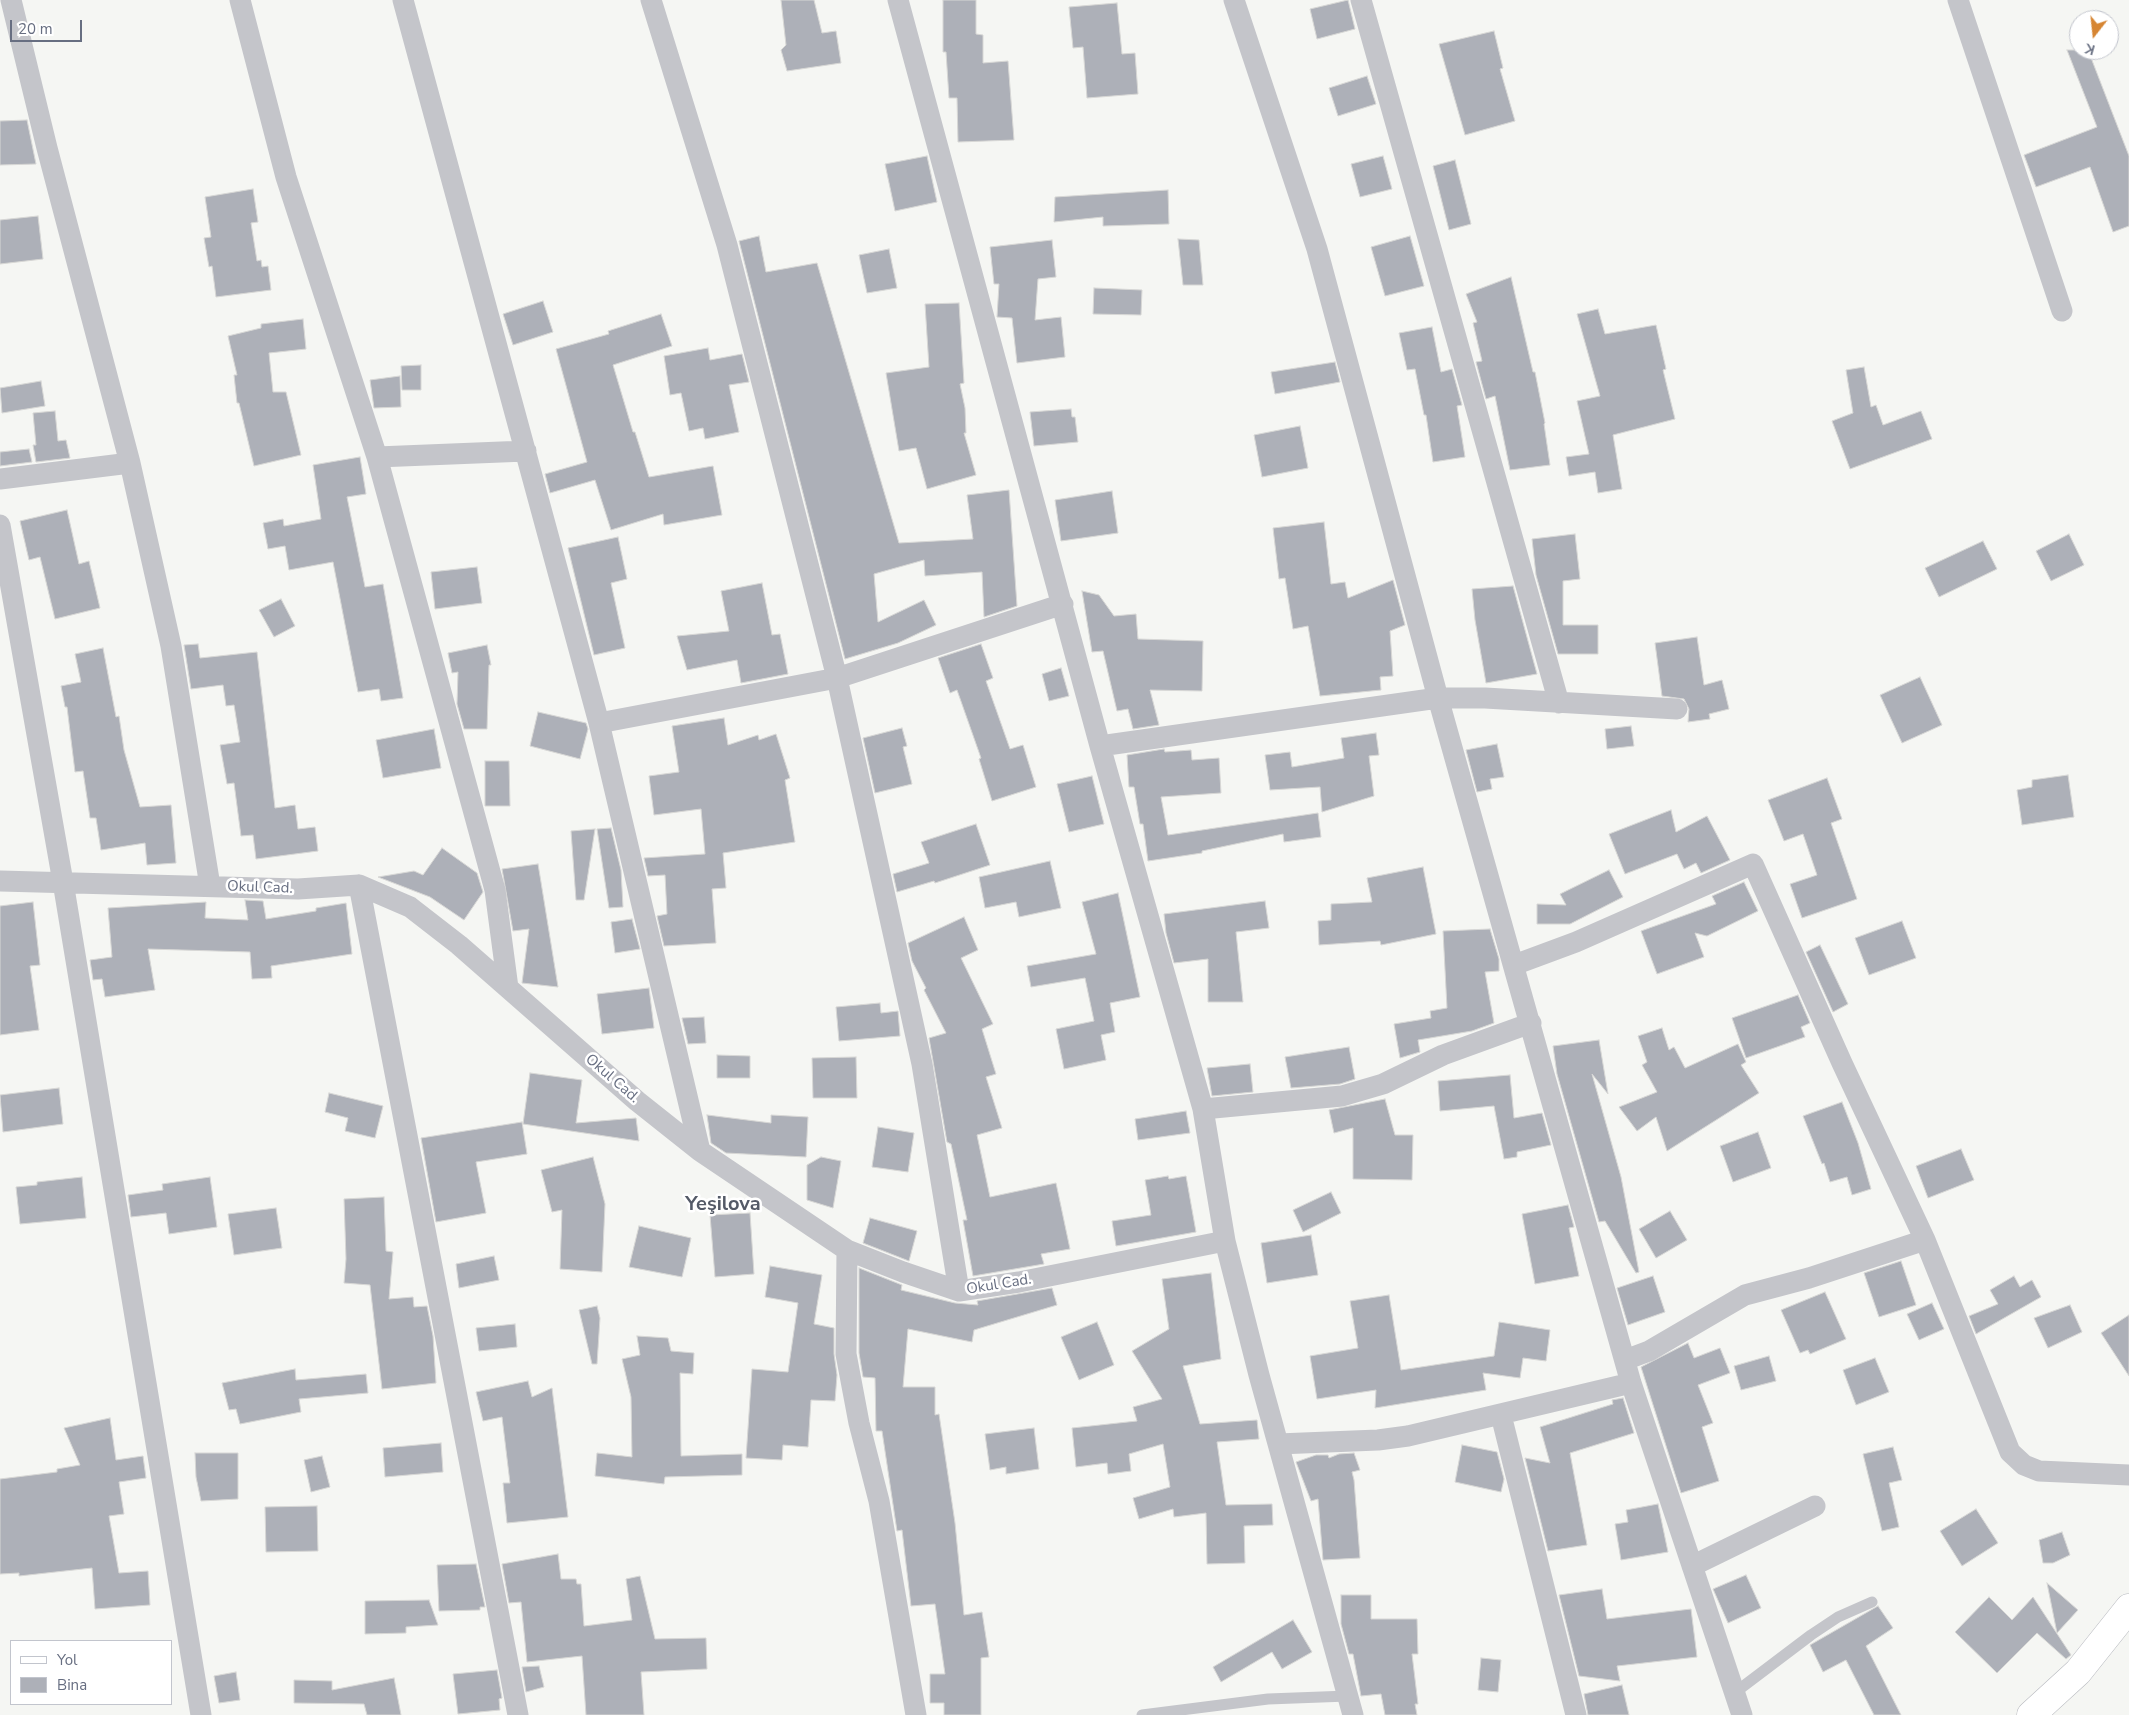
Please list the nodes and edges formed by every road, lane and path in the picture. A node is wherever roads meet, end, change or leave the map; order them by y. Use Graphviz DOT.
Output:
graph roads {
  1 [pos="11,0"];
  2 [pos="240,0"];
  3 [pos="403,0"];
  4 [pos="651,0"];
  5 [pos="898,0"];
  6 [pos="1234,0"];
  7 [pos="1361,0"];
  8 [pos="1958,0"];
  9 [pos="2062,311"];
  10 [pos="526,451"];
  11 [pos="377,457"];
  12 [pos="130,463"];
  13 [pos="0,479"];
  14 [pos="0,524"];
  15 [pos="4,575"];
  16 [pos="1063,604"];
  17 [pos="837,678"];
  18 [pos="1438,698"];
  19 [pos="1558,703"];
  20 [pos="1677,709"];
  21 [pos="600,722"];
  22 [pos="1100,746"];
  23 [pos="0,881"];
  24 [pos="63,882"];
  25 [pos="358,885"];
  26 [pos="210,886"];
  27 [pos="1514,965"];
  28 [pos="508,988"];
  29 [pos="1530,1023"];
  30 [pos="1203,1109"];
  31 [pos="700,1151"];
  32 [pos="1926,1240"];
  33 [pos="1225,1241"];
  34 [pos="847,1250"];
  35 [pos="959,1291"];
  36 [pos="1624,1360"];
  37 [pos="1631,1383"];
  38 [pos="1501,1416"];
  39 [pos="1278,1444"];
  40 [pos="2129,1475"];
  41 [pos="1815,1506"];
  42 [pos="1692,1566"];
  43 [pos="1872,1602"];
  44 [pos="2129,1608"];
  45 [pos="1733,1694"];
  46 [pos="1350,1706"];
  47 [pos="201,1715"];
  48 [pos="518,1715"];
  49 [pos="916,1715"];
  50 [pos="1142,1715"];
  51 [pos="1576,1715"];
  52 [pos="1742,1715"];
  53 [pos="2031,1715"];
  1 -- 12 [label="street"];
  2 -- 11 [label="street"];
  3 -- 10 [label="street"];
  4 -- 17 [label="street"];
  5 -- 16 [label="street"];
  6 -- 18 [label="street"];
  7 -- 19 [label="street"];
  8 -- 9 [label="street"];
  10 -- 11 [label="street"];
  10 -- 21 [label="street"];
  11 -- 28 [label="street"];
  12 -- 13 [label="street"];
  12 -- 26 [label="street"];
  14 -- 15 [label="street"];
  15 -- 24 [label="street"];
  16 -- 17 [label="street"];
  16 -- 22 [label="street"];
  17 -- 21 [label="street"];
  17 -- 35 [label="street"];
  18 -- 19 [label="street"];
  18 -- 22 [label="street"];
  18 -- 27 [label="street"];
  19 -- 20 [label="street"];
  21 -- 31 [label="street"];
  22 -- 30 [label="street"];
  23 -- 24 [label="street, Okul Cad."];
  24 -- 26 [label="street, Okul Cad."];
  24 -- 47 [label="street"];
  25 -- 26 [label="street, Okul Cad."];
  25 -- 28 [label="street, Okul Cad."];
  25 -- 48 [label="street"];
  27 -- 29 [label="street"];
  27 -- 32 [label="street"];
  28 -- 31 [label="street, Okul Cad."];
  29 -- 30 [label="street"];
  29 -- 36 [label="street"];
  30 -- 33 [label="street"];
  31 -- 34 [label="street, Okul Cad."];
  32 -- 36 [label="street"];
  32 -- 40 [label="street"];
  33 -- 35 [label="street, Okul Cad."];
  33 -- 39 [label="street"];
  34 -- 35 [label="street, Okul Cad."];
  34 -- 49 [label="street"];
  36 -- 37 [label="street"];
  37 -- 38 [label="street"];
  37 -- 42 [label="street"];
  38 -- 39 [label="street"];
  38 -- 51 [label="street"];
  39 -- 46 [label="street"];
  41 -- 42 [label="street"];
  42 -- 45 [label="street"];
  43 -- 45 [label="lane"];
  44 -- 53 [label="street"];
  45 -- 52 [label="street"];
  46 -- 50 [label="lane"];
}
